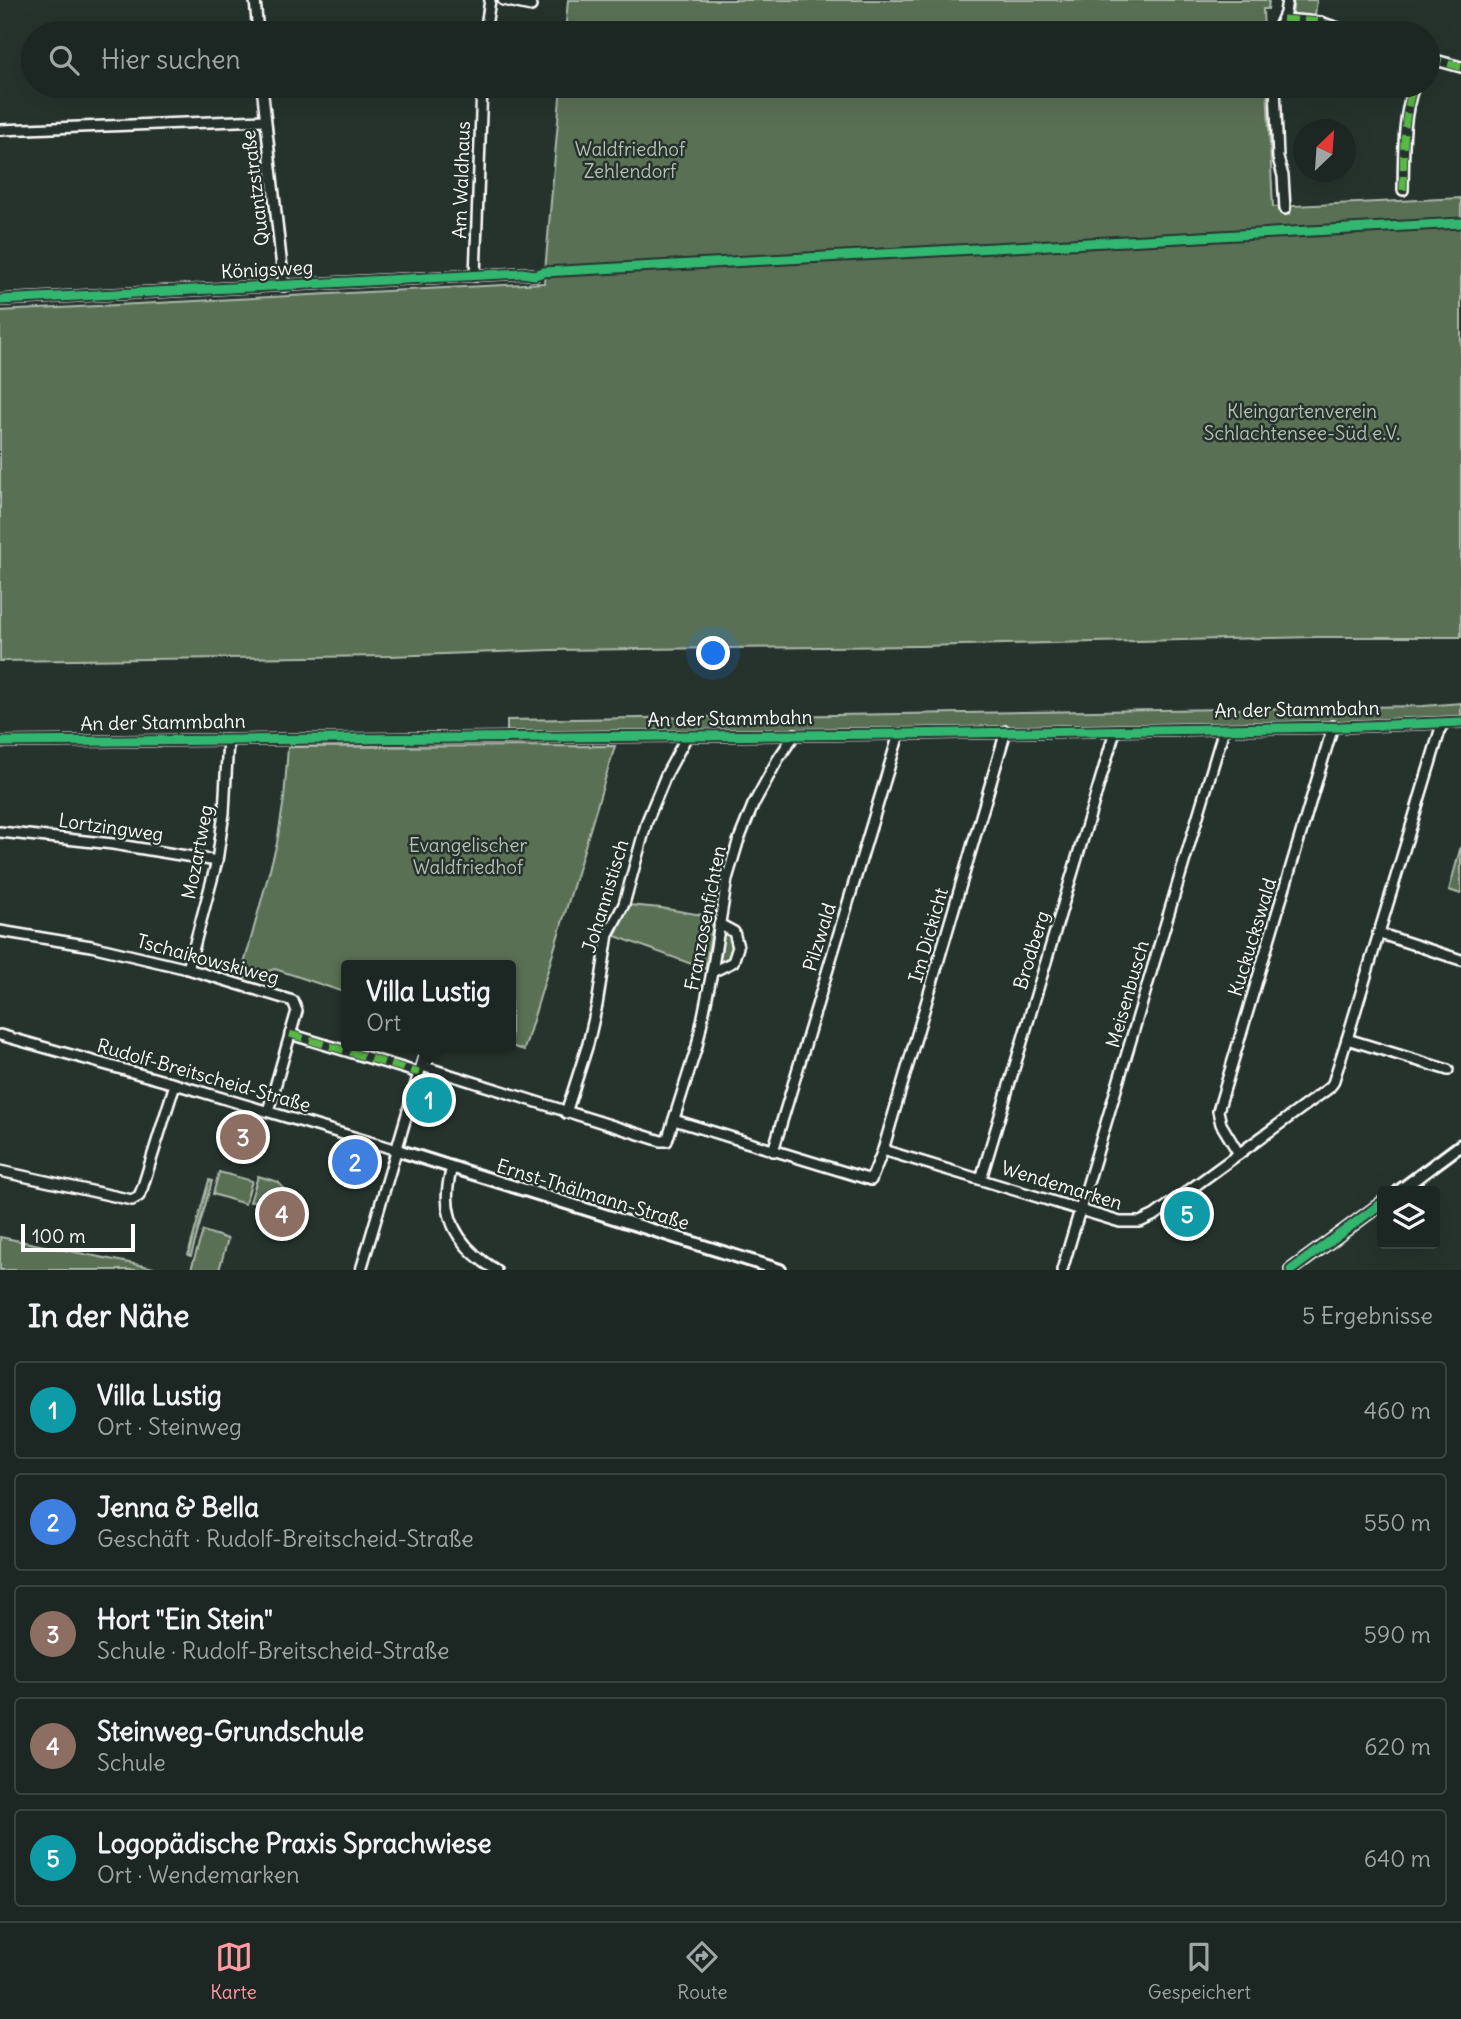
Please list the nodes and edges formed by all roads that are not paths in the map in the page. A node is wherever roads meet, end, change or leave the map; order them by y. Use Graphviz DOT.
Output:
graph roads {
  1 [pos="255,0"];
  2 [pos="490,0"];
  3 [pos="503,0"];
  4 [pos="1287,0"];
  5 [pos="531,6"];
  6 [pos="1283,19"];
  7 [pos="257,21"];
  8 [pos="487,21"];
  9 [pos="1308,21"];
  10 [pos="1440,61"];
  11 [pos="1461,67"];
  12 [pos="263,98"];
  13 [pos="481,98"];
  14 [pos="1276,98"];
  15 [pos="1410,98"];
  16 [pos="264,120"];
  17 [pos="0,130"];
  18 [pos="1402,190"];
  19 [pos="1285,209"];
  20 [pos="535,275"];
  21 [pos="474,276"];
  22 [pos="284,286"];
  23 [pos="0,300"];
  24 [pos="1461,722"];
  25 [pos="1442,724"];
  26 [pos="1333,726"];
  27 [pos="1224,729"];
  28 [pos="1006,731"];
  29 [pos="1115,731"];
  30 [pos="795,734"];
  31 [pos="899,734"];
  32 [pos="687,736"];
  33 [pos="228,739"];
  34 [pos="0,742"];
  35 [pos="0,832"];
  36 [pos="216,861"];
  37 [pos="719,924"];
  38 [pos="0,931"];
  39 [pos="1378,933"];
  40 [pos="1461,960"];
  41 [pos="188,969"];
  42 [pos="712,972"];
  43 [pos="290,1034"];
  44 [pos="0,1035"];
  45 [pos="1348,1039"];
  46 [pos="341,1048"];
  47 [pos="351,1051"];
  48 [pos="426,1051"];
  49 [pos="420,1070"];
  50 [pos="1448,1070"];
  51 [pos="175,1084"];
  52 [pos="268,1111"];
  53 [pos="566,1113"];
  54 [pos="674,1120"];
  55 [pos="1461,1145"];
  56 [pos="397,1150"];
  57 [pos="883,1150"];
  58 [pos="773,1151"];
  59 [pos="1239,1154"];
  60 [pos="452,1168"];
  61 [pos="0,1171"];
  62 [pos="981,1179"];
  63 [pos="1406,1186"];
  64 [pos="1377,1207"];
  65 [pos="1081,1209"];
  66 [pos="361,1270"];
  67 [pos="496,1270"];
  68 [pos="780,1270"];
  69 [pos="1062,1270"];
  70 [pos="1291,1270"];
  1 -- 7 [label="street"];
  2 -- 8 [label="street"];
  3 -- 5 [label="street"];
  4 -- 6 [label="street"];
  6 -- 9 [label="street"];
  10 -- 11 [label="street"];
  12 -- 16 [label="street, Quantzstraße"];
  13 -- 21 [label="street, Am Waldhaus"];
  14 -- 19 [label="street"];
  15 -- 18 [label="street"];
  16 -- 17 [label="street"];
  16 -- 22 [label="street, Quantzstraße"];
  20 -- 21 [label="street, Königsweg"];
  21 -- 22 [label="street, Königsweg"];
  22 -- 23 [label="street, Königsweg"];
  24 -- 25 [label="street, An der Stammbahn"];
  25 -- 26 [label="street, An der Stammbahn"];
  25 -- 39 [label="street, Wendemarken"];
  26 -- 27 [label="street, An der Stammbahn"];
  26 -- 59 [label="street, Kuckuckswald"];
  27 -- 29 [label="street, An der Stammbahn"];
  27 -- 65 [label="street, Meisenbusch"];
  28 -- 29 [label="street, An der Stammbahn"];
  28 -- 31 [label="street, An der Stammbahn"];
  28 -- 57 [label="street, Im Dickicht"];
  29 -- 62 [label="street, Brodberg"];
  30 -- 31 [label="street, An der Stammbahn"];
  30 -- 32 [label="street, An der Stammbahn"];
  30 -- 37 [label="street, Franzosenfichten"];
  31 -- 58 [label="street, Pilzwald"];
  32 -- 33 [label="street, An der Stammbahn"];
  32 -- 53 [label="street, Johannistisch"];
  33 -- 34 [label="street, An der Stammbahn"];
  33 -- 36 [label="street, Mozartweg"];
  35 -- 36 [label="street, Lortzingweg"];
  36 -- 41 [label="street, Mozartweg"];
  37 -- 42 [label="street, Franzosenfichten"];
  37 -- 42 [label="street"];
  38 -- 41 [label="street, Tschaikowskiweg"];
  39 -- 40 [label="street"];
  39 -- 45 [label="street, Wendemarken"];
  41 -- 43 [label="street, Tschaikowskiweg"];
  42 -- 54 [label="street, Franzosenfichten"];
  43 -- 46 [label="street"];
  43 -- 52 [label="street, Tschaikowskiweg"];
  44 -- 51 [label="street, Rudolf-Breitscheid-Straße"];
  45 -- 50 [label="street"];
  45 -- 59 [label="street, Wendemarken"];
  47 -- 49 [label="street"];
  48 -- 49 [label="street"];
  49 -- 53 [label="street"];
  49 -- 56 [label="street"];
  51 -- 52 [label="street, Rudolf-Breitscheid-Straße"];
  51 -- 61 [label="street"];
  52 -- 56 [label="street, Rudolf-Breitscheid-Straße"];
  53 -- 54 [label="street"];
  54 -- 58 [label="street"];
  55 -- 63 [label="street"];
  56 -- 60 [label="street, Ernst-Thälmann-Straße"];
  56 -- 66 [label="street"];
  57 -- 58 [label="street"];
  57 -- 62 [label="street, Wendemarken"];
  59 -- 65 [label="street, Wendemarken"];
  60 -- 67 [label="street"];
  60 -- 68 [label="street, Ernst-Thälmann-Straße"];
  62 -- 65 [label="street, Wendemarken"];
  64 -- 70 [label="street"];
  65 -- 69 [label="street, Meisenbusch"];
}
